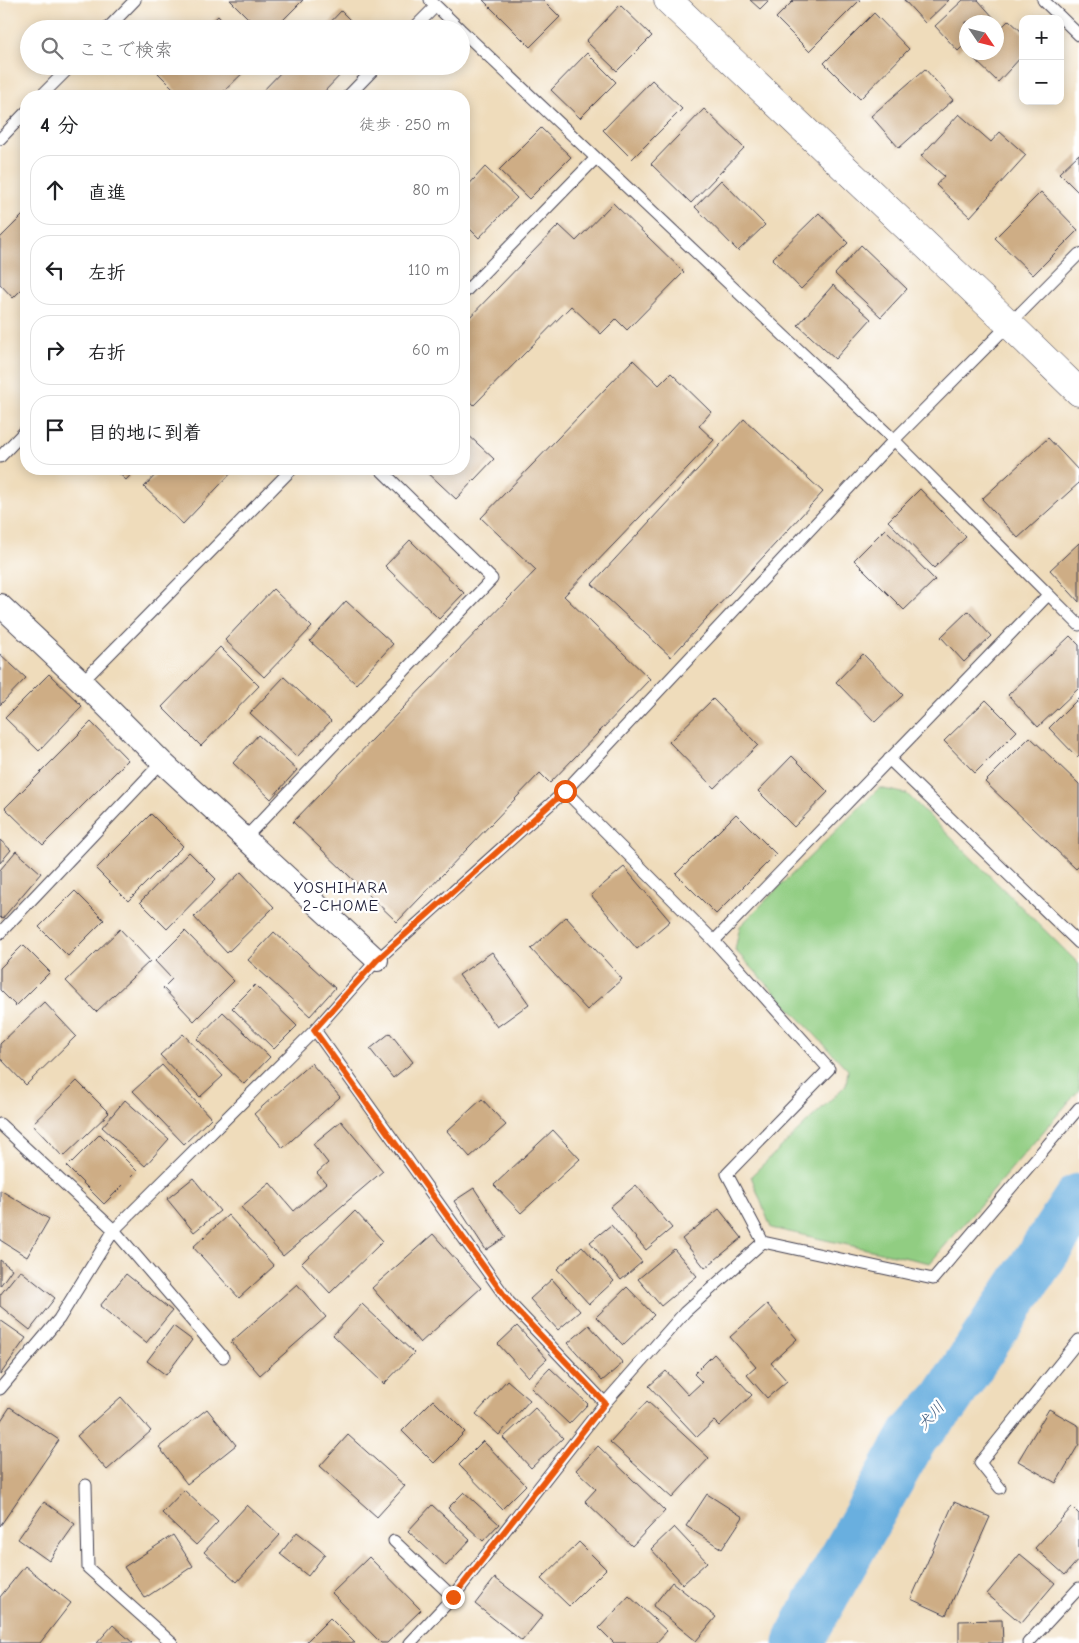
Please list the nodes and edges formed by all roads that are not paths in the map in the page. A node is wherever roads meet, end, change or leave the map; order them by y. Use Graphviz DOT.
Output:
graph roads {
  1 [pos="135,0"];
  2 [pos="668,0"];
  3 [pos="1043,0"];
  4 [pos="433,3"];
  5 [pos="116,20"];
  6 [pos="420,20"];
  7 [pos="451,20"];
  8 [pos="1079,35"];
  9 [pos="470,38"];
  10 [pos="62,75"];
  11 [pos="368,75"];
  12 [pos="47,90"];
  13 [pos="354,90"];
  14 [pos="20,118"];
  15 [pos="0,139"];
  16 [pos="596,158"];
  17 [pos="1079,254"];
  18 [pos="470,287"];
  19 [pos="1010,325"];
  20 [pos="1079,392"];
  21 [pos="20,436"];
  22 [pos="894,440"];
  23 [pos="0,458"];
  24 [pos="286,475"];
  25 [pos="386,475"];
  26 [pos="1048,595"];
  27 [pos="0,605"];
  28 [pos="1079,625"];
  29 [pos="82,682"];
  30 [pos="889,759"];
  31 [pos="162,762"];
  32 [pos="565,791"];
  33 [pos="244,838"];
  34 [pos="0,933"];
  35 [pos="714,941"];
  36 [pos="1079,943"];
  37 [pos="377,960"];
  38 [pos="314,1030"];
  39 [pos="1079,1108"];
  40 [pos="0,1124"];
  41 [pos="114,1230"];
  42 [pos="764,1242"];
  43 [pos="1079,1340"];
  44 [pos="223,1357"];
  45 [pos="0,1389"];
  46 [pos="605,1403"];
  47 [pos="86,1484"];
  48 [pos="1000,1488"];
  49 [pos="394,1541"];
  50 [pos="1079,1588"];
  51 [pos="453,1597"];
  52 [pos="172,1643"];
  53 [pos="410,1643"];
  54 [pos="1028,1643"];
  1 -- 5 [label="lane"];
  2 -- 19 [label="street"];
  3 -- 8 [label="lane"];
  4 -- 6 [label="lane"];
  4 -- 7 [label="lane"];
  9 -- 16 [label="lane"];
  10 -- 12 [label="lane"];
  11 -- 13 [label="lane"];
  14 -- 15 [label="lane"];
  16 -- 18 [label="lane"];
  16 -- 22 [label="lane"];
  17 -- 19 [label="lane"];
  19 -- 20 [label="street"];
  19 -- 22 [label="lane"];
  21 -- 23 [label="lane"];
  22 -- 26 [label="lane"];
  22 -- 32 [label="lane"];
  24 -- 29 [label="lane"];
  25 -- 33 [label="lane"];
  26 -- 28 [label="lane"];
  26 -- 30 [label="lane"];
  27 -- 29 [label="street"];
  29 -- 31 [label="street"];
  30 -- 35 [label="lane"];
  30 -- 36 [label="lane"];
  31 -- 33 [label="street"];
  31 -- 34 [label="lane"];
  32 -- 35 [label="lane"];
  32 -- 37 [label="lane"];
  33 -- 37 [label="street"];
  35 -- 42 [label="lane"];
  37 -- 38 [label="lane"];
  38 -- 41 [label="lane"];
  38 -- 46 [label="lane"];
  39 -- 42 [label="lane"];
  40 -- 41 [label="lane"];
  41 -- 44 [label="lane"];
  41 -- 45 [label="lane"];
  42 -- 46 [label="lane"];
  43 -- 48 [label="lane"];
  46 -- 51 [label="lane"];
  47 -- 52 [label="lane"];
  49 -- 51 [label="lane"];
  50 -- 54 [label="lane"];
  51 -- 53 [label="lane"];
}
